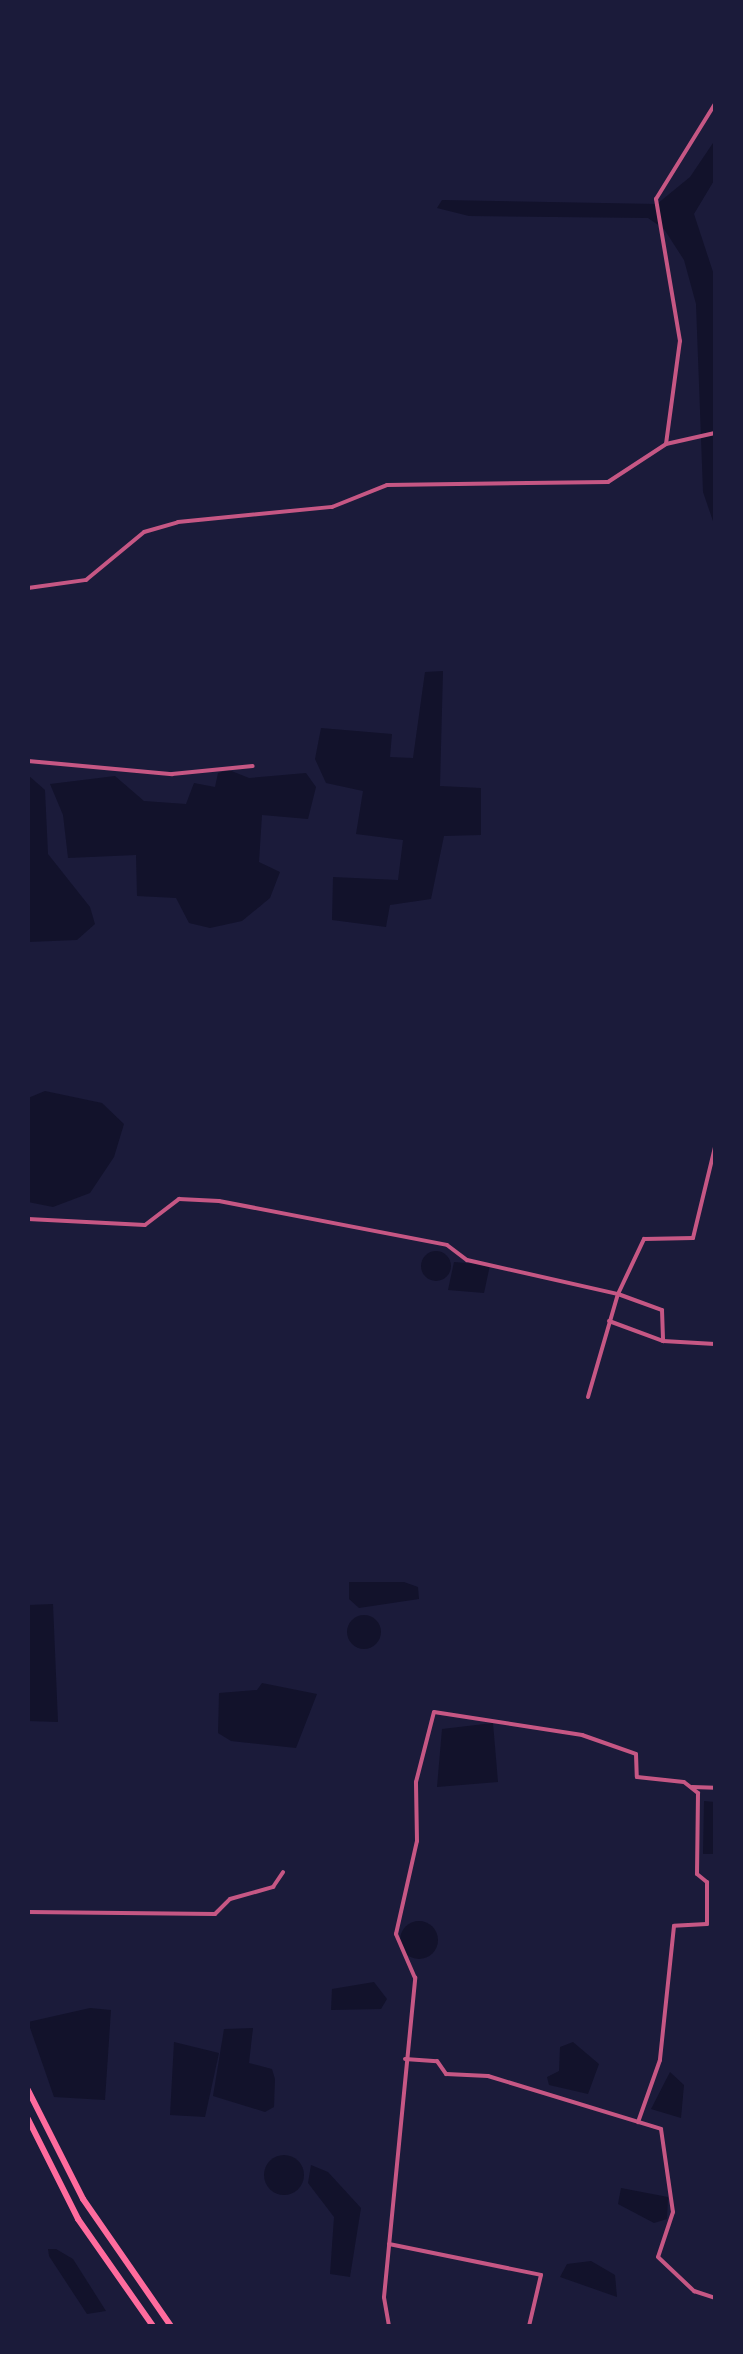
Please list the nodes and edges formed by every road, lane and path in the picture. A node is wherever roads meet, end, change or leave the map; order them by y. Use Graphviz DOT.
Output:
graph roads {
  1 [pos="715,104"];
  2 [pos="715,433"];
  3 [pos="666,444"];
  4 [pos="28,588"];
  5 [pos="28,761"];
  6 [pos="253,766"];
  7 [pos="715,1147"];
  8 [pos="28,1219"];
  9 [pos="618,1294"];
  10 [pos="609,1321"];
  11 [pos="663,1341"];
  12 [pos="715,1344"];
  13 [pos="588,1397"];
  14 [pos="692,1787"];
  15 [pos="715,1788"];
  16 [pos="283,1872"];
  17 [pos="28,1912"];
  18 [pos="405,2059"];
  19 [pos="28,2090"];
  20 [pos="28,2119"];
  21 [pos="638,2122"];
  22 [pos="389,2244"];
  23 [pos="715,2298"];
  24 [pos="153,2326"];
  25 [pos="171,2326"];
  26 [pos="389,2326"];
  27 [pos="529,2326"];
  1 -- 3 [label="street"];
  2 -- 3 [label="street"];
  3 -- 4 [label="street"];
  5 -- 6 [label="street"];
  7 -- 9 [label="street"];
  8 -- 9 [label="street"];
  9 -- 10 [label="street"];
  9 -- 11 [label="street"];
  10 -- 11 [label="street"];
  10 -- 13 [label="street"];
  11 -- 12 [label="street"];
  14 -- 15 [label="street"];
  14 -- 18 [label="street"];
  14 -- 21 [label="street"];
  16 -- 17 [label="street"];
  18 -- 21 [label="street"];
  18 -- 22 [label="street"];
  19 -- 25 [label="highway"];
  20 -- 24 [label="highway"];
  21 -- 23 [label="street"];
  22 -- 26 [label="street"];
  22 -- 27 [label="street"];
}
